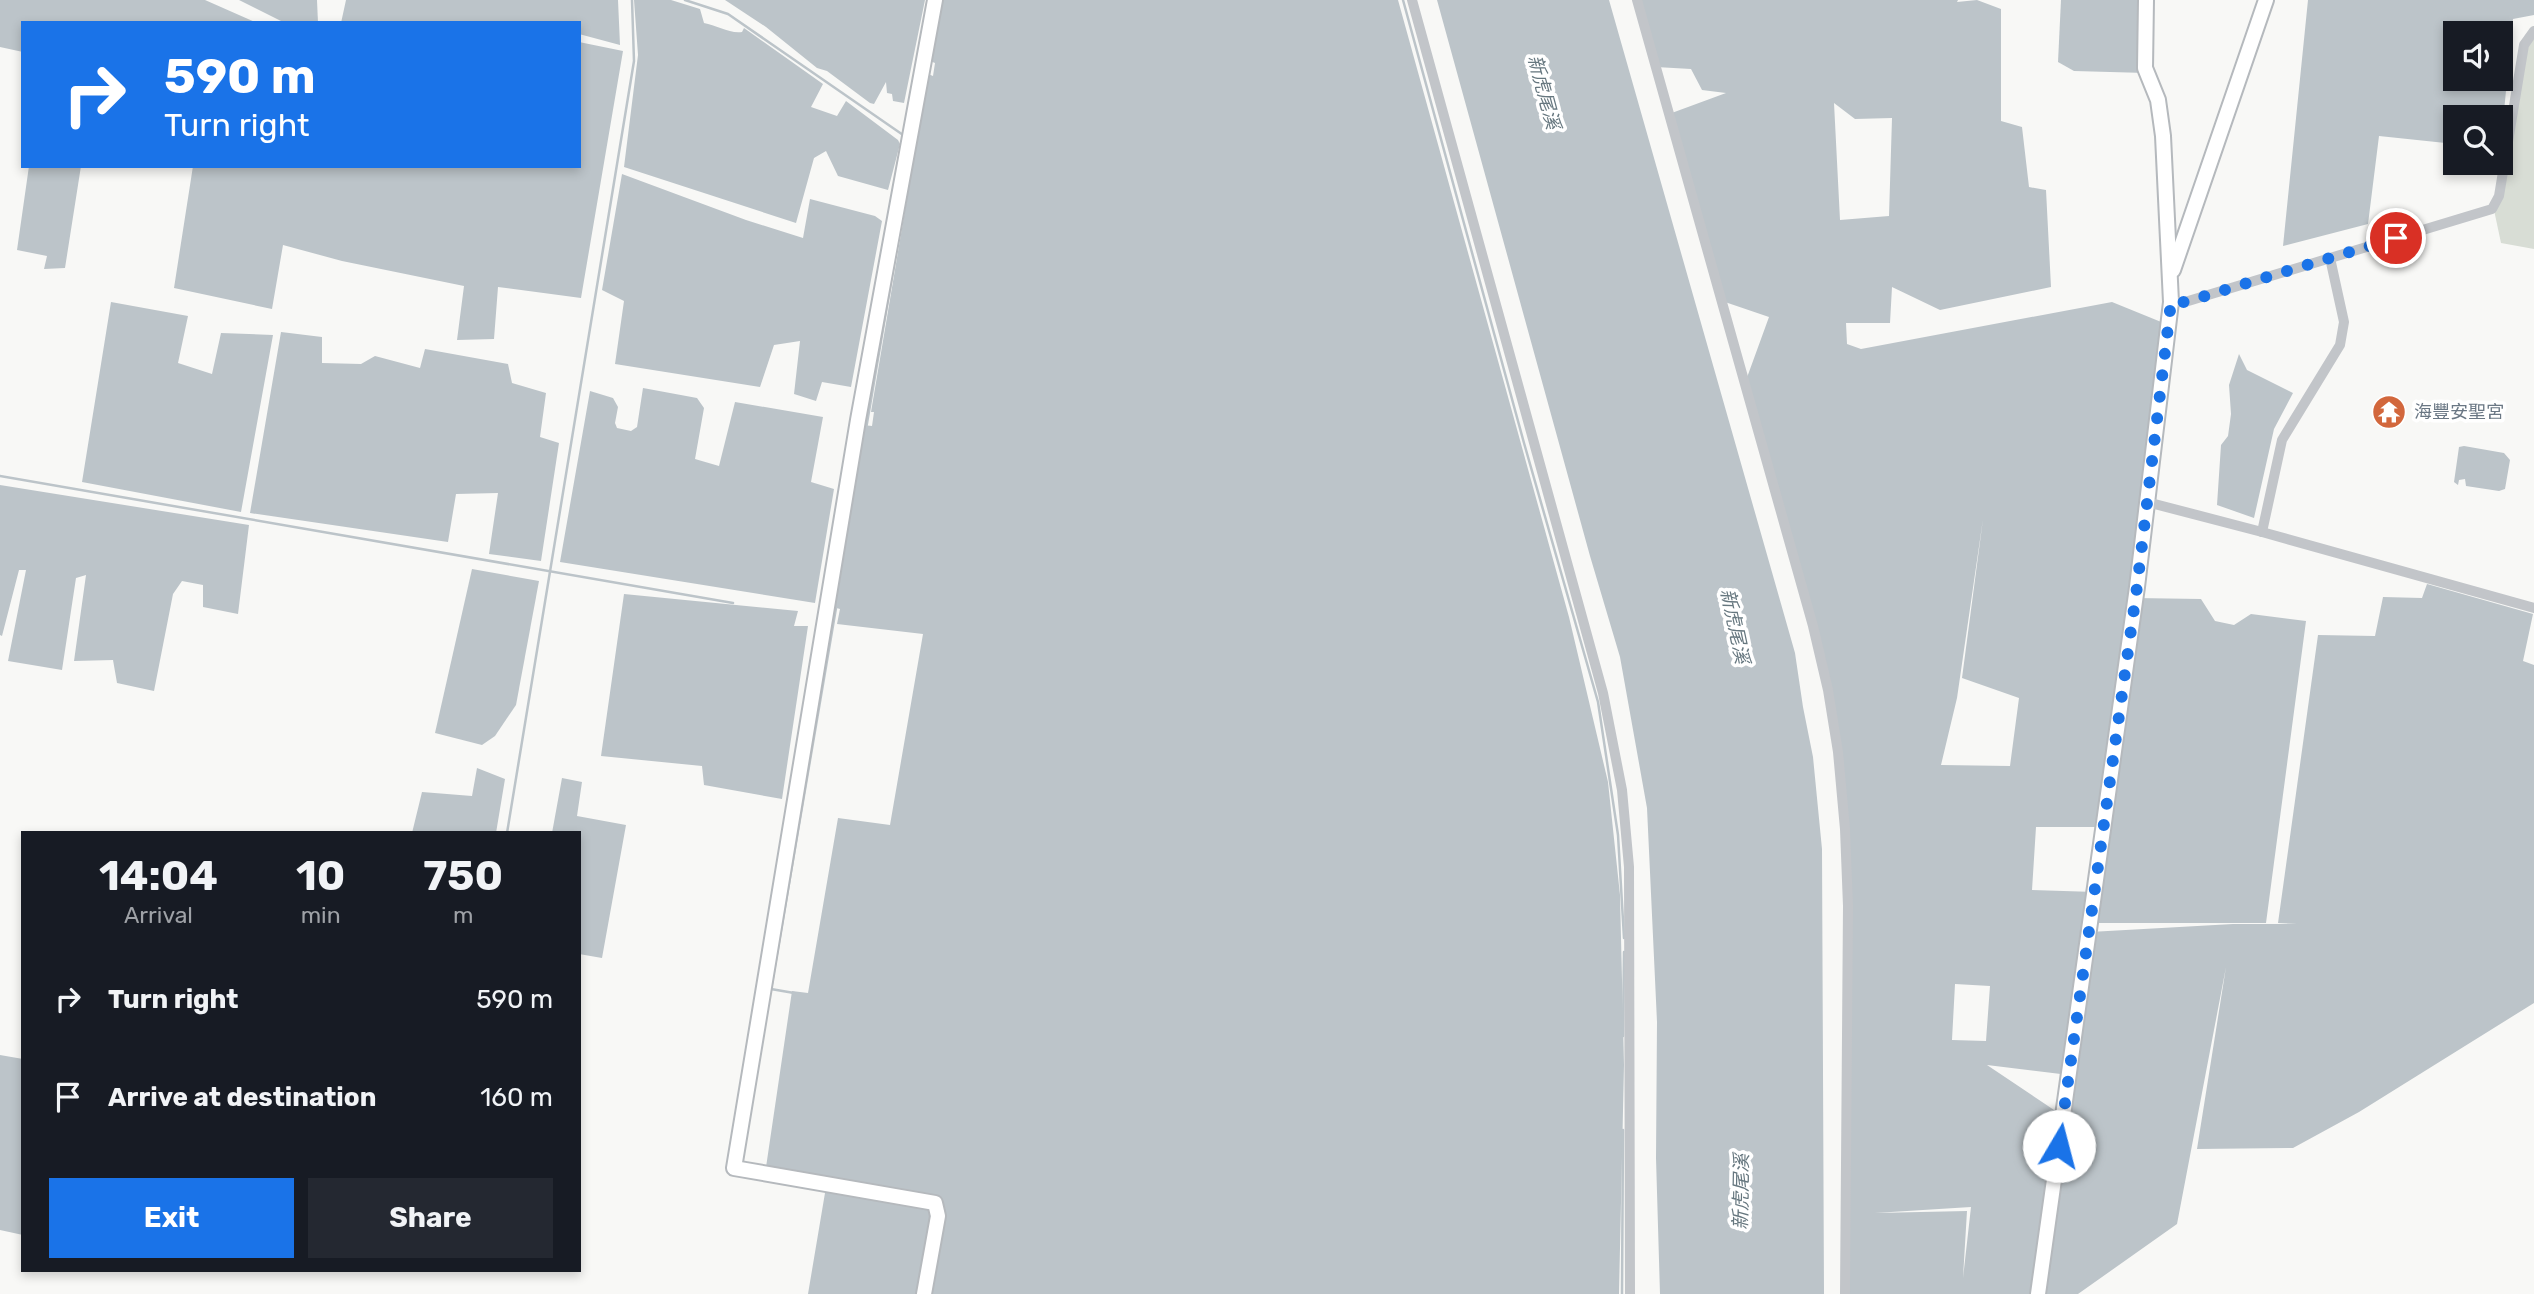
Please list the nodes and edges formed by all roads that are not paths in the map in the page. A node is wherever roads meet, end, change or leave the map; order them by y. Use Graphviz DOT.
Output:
graph roads {
  1 [pos="935,0"];
  2 [pos="1412,0"];
  3 [pos="1637,0"];
  4 [pos="2146,0"];
  5 [pos="2266,0"];
  6 [pos="2534,31"];
  7 [pos="2330,258"];
  8 [pos="2171,277"];
  9 [pos="2171,302"];
  10 [pos="2147,502"];
  11 [pos="2262,532"];
  12 [pos="2534,608"];
  13 [pos="924,1294"];
  14 [pos="1630,1294"];
  15 [pos="1845,1294"];
  16 [pos="2038,1294"];
  1 -- 13 [label="street"];
  2 -- 14 [label="street"];
  3 -- 15 [label="street"];
  4 -- 8 [label="street"];
  5 -- 8 [label="street"];
  6 -- 7 [label="street"];
  7 -- 9 [label="street"];
  7 -- 11 [label="street"];
  8 -- 9 [label="street"];
  9 -- 10 [label="street"];
  10 -- 11 [label="street"];
  10 -- 16 [label="street"];
  11 -- 12 [label="street"];
}
